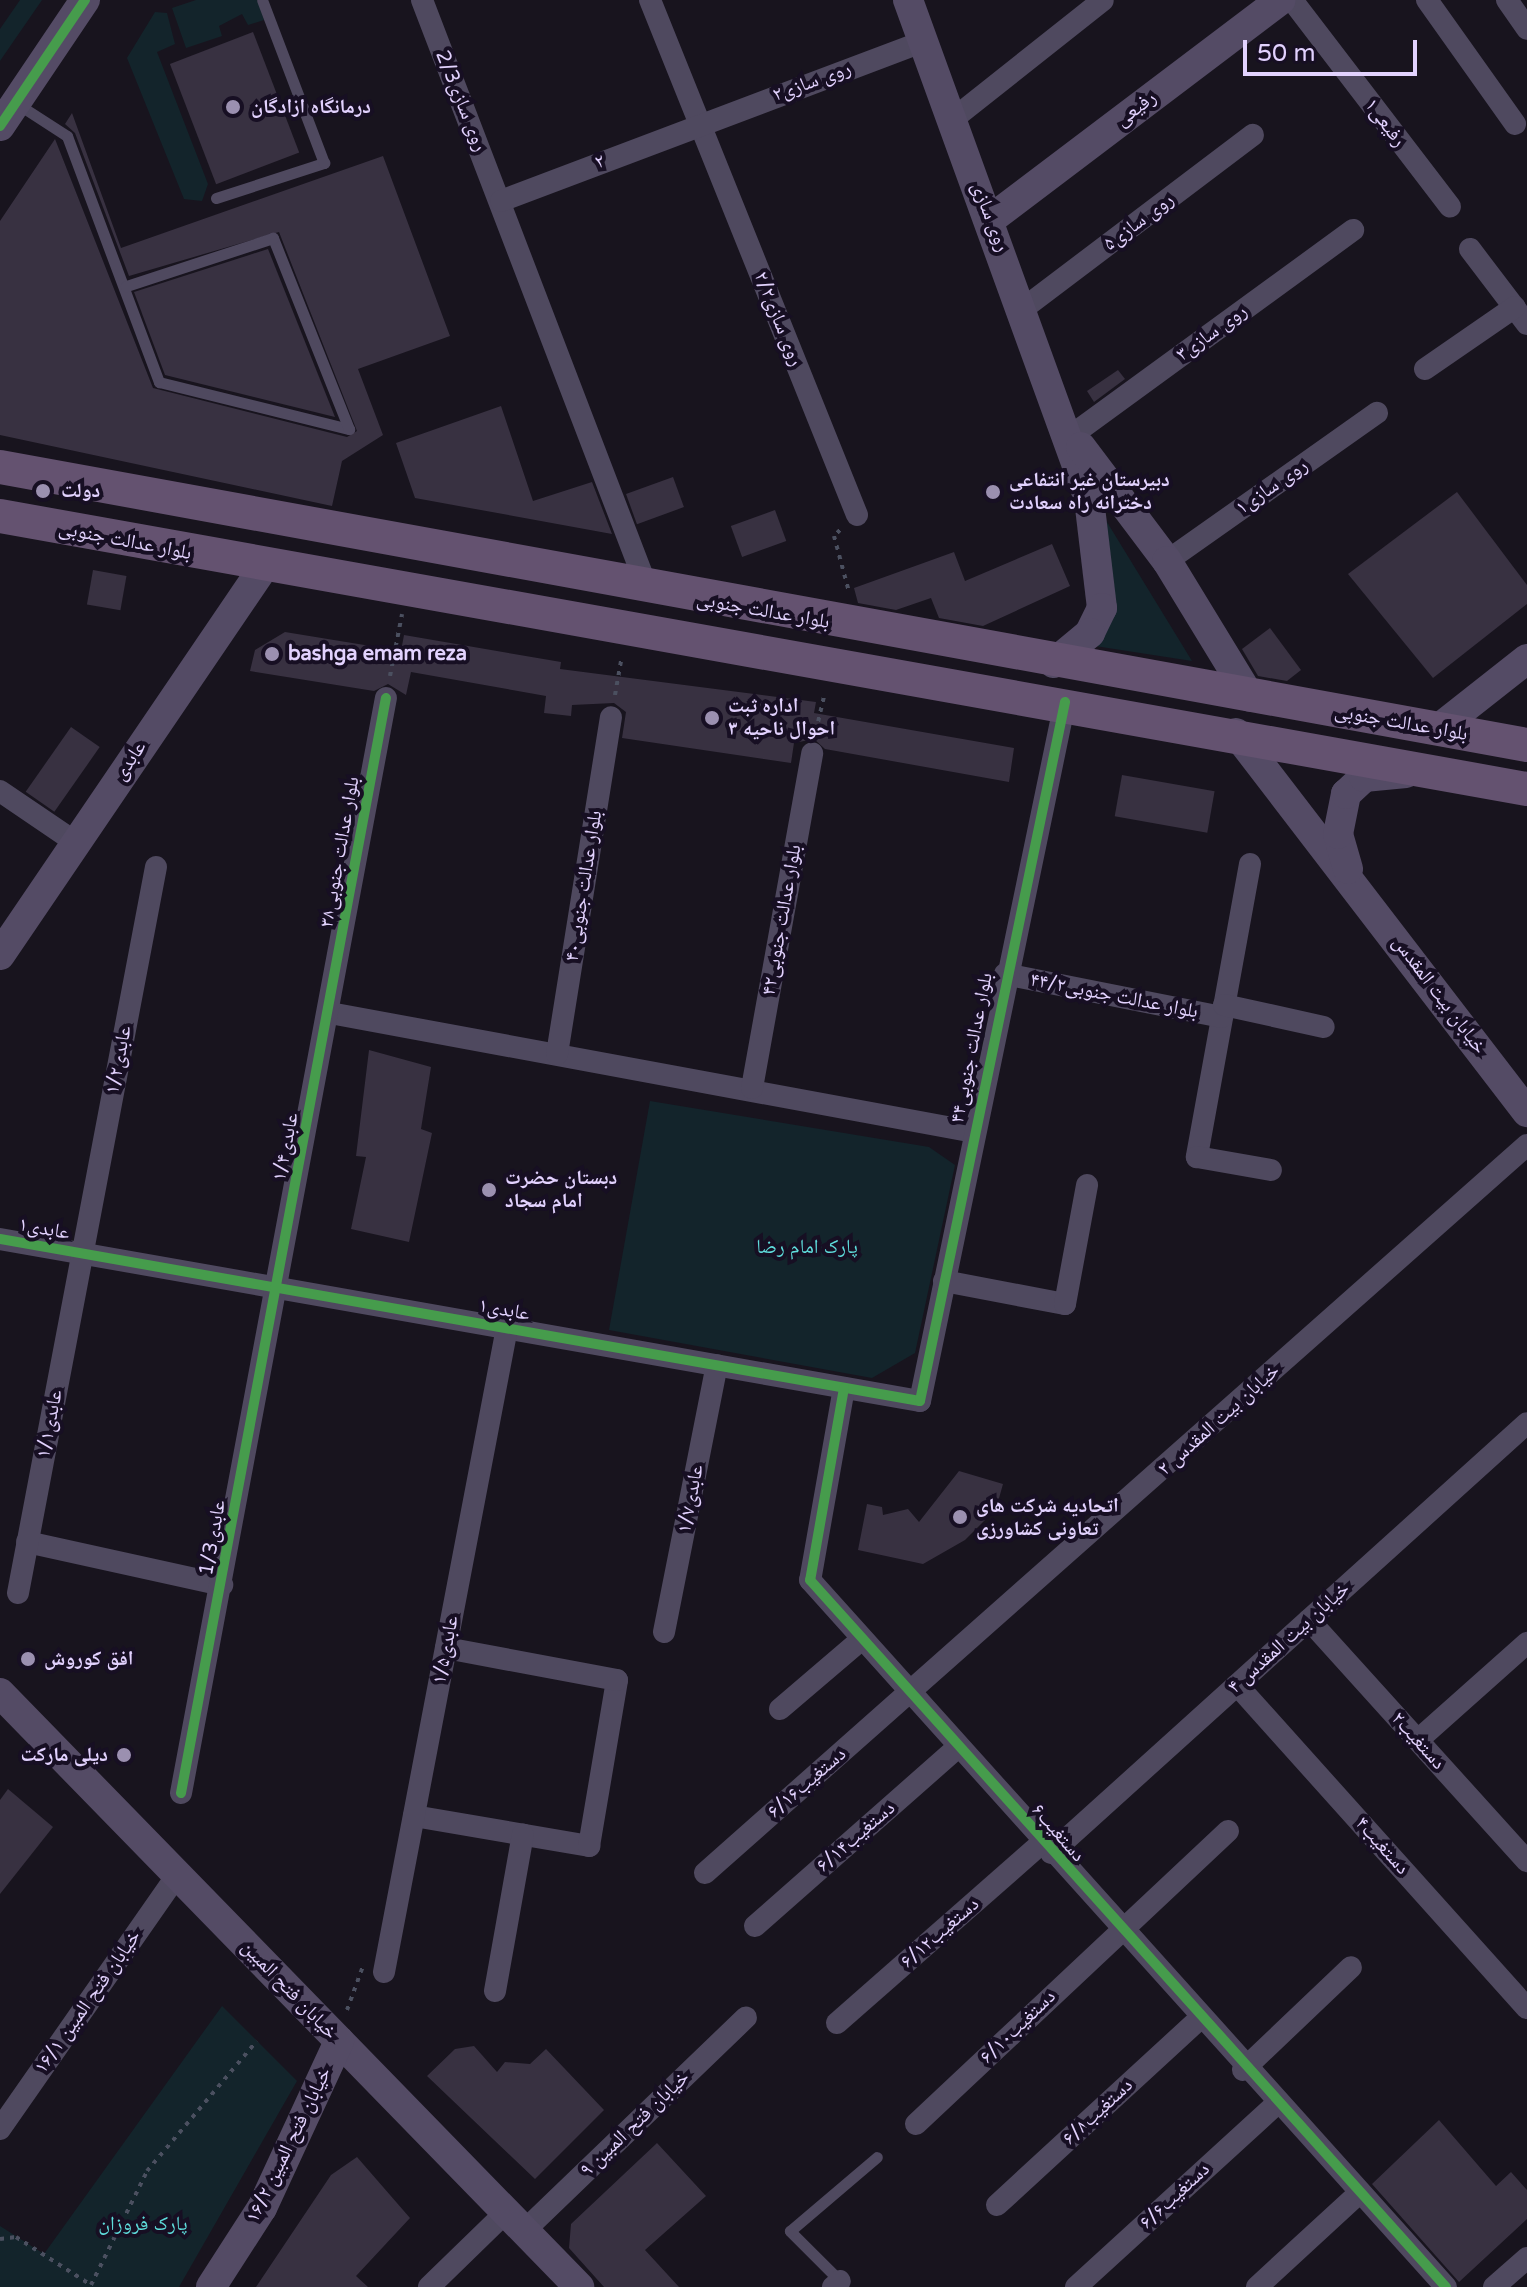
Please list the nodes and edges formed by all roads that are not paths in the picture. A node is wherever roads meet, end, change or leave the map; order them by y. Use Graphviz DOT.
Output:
graph roads {
  1 [pos="85,0"];
  2 [pos="262,0"];
  3 [pos="422,0"];
  4 [pos="650,0"];
  5 [pos="908,0"];
  6 [pos="1103,0"];
  7 [pos="1281,0"];
  8 [pos="1292,0"];
  9 [pos="1427,0"];
  10 [pos="1507,0"];
  11 [pos="1527,29"];
  12 [pos="924,41"];
  13 [pos="8,114"];
  14 [pos="953,119"];
  15 [pos="699,124"];
  16 [pos="1515,124"];
  17 [pos="1253,135"];
  18 [pos="216,198"];
  19 [pos="501,201"];
  20 [pos="1450,207"];
  21 [pos="991,219"];
  22 [pos="1353,230"];
  23 [pos="1470,249"];
  24 [pos="126,286"];
  25 [pos="1024,308"];
  26 [pos="1521,316"];
  27 [pos="1425,369"];
  28 [pos="1377,413"];
  29 [pos="1072,435"];
  30 [pos="0,467"];
  31 [pos="857,515"];
  32 [pos="0,516"];
  33 [pos="1167,561"];
  34 [pos="262,569"];
  35 [pos="648,590"];
  36 [pos="806,620"];
  37 [pos="815,659"];
  38 [pos="1527,659"];
  39 [pos="1054,663"];
  40 [pos="1250,697"];
  41 [pos="386,698"];
  42 [pos="1065,702"];
  43 [pos="611,717"];
  44 [pos="1438,729"];
  45 [pos="1236,733"];
  46 [pos="1527,745"];
  47 [pos="812,753"];
  48 [pos="1428,771"];
  49 [pos="1527,789"];
  50 [pos="0,791"];
  51 [pos="75,842"];
  52 [pos="1250,864"];
  53 [pos="156,867"];
  54 [pos="1351,878"];
  55 [pos="0,955"];
  56 [pos="1005,974"];
  57 [pos="1223,1011"];
  58 [pos="330,1013"];
  59 [pos="1324,1027"];
  60 [pos="557,1054"];
  61 [pos="752,1088"];
  62 [pos="1524,1103"];
  63 [pos="974,1132"];
  64 [pos="1527,1145"];
  65 [pos="1271,1170"];
  66 [pos="1087,1185"];
  67 [pos="0,1239"];
  68 [pos="82,1254"];
  69 [pos="944,1281"];
  70 [pos="277,1288"];
  71 [pos="507,1328"];
  72 [pos="717,1365"];
  73 [pos="844,1388"];
  74 [pos="920,1401"];
  75 [pos="1527,1423"];
  76 [pos="27,1542"];
  77 [pos="222,1585"];
  78 [pos="18,1593"];
  79 [pos="1309,1620"];
  80 [pos="664,1632"];
  81 [pos="862,1639"];
  82 [pos="1527,1643"];
  83 [pos="446,1648"];
  84 [pos="1237,1685"];
  85 [pos="0,1693"];
  86 [pos="910,1694"];
  87 [pos="780,1709"];
  88 [pos="1418,1740"];
  89 [pos="958,1747"];
  90 [pos="181,1793"];
  91 [pos="414,1816"];
  92 [pos="1228,1831"];
  93 [pos="523,1834"];
  94 [pos="1047,1848"];
  95 [pos="1526,1858"];
  96 [pos="705,1873"];
  97 [pos="177,1875"];
  98 [pos="755,1926"];
  99 [pos="1120,1930"];
  100 [pos="1351,1967"];
  101 [pos="384,1972"];
  102 [pos="495,1991"];
  103 [pos="1527,2008"];
  104 [pos="746,2017"];
  105 [pos="1199,2019"];
  106 [pos="837,2023"];
  107 [pos="339,2041"];
  108 [pos="1243,2070"];
  109 [pos="1275,2105"];
  110 [pos="916,2124"];
  111 [pos="0,2129"];
  112 [pos="877,2157"];
  113 [pos="1358,2194"];
  114 [pos="997,2205"];
  115 [pos="515,2222"];
  116 [pos="1527,2258"];
  117 [pos="836,2284"];
  118 [pos="211,2287"];
  119 [pos="429,2287"];
  120 [pos="579,2287"];
  121 [pos="1076,2287"];
  122 [pos="1257,2287"];
  123 [pos="1446,2287"];
  124 [pos="1494,2287"];
  1 -- 13 [label="street"];
  2 -- 18 [label="lane"];
  3 -- 19 [label="street, روی سازی2/3"];
  4 -- 15 [label="street, روی سازی۲/۲"];
  5 -- 12 [label="street, روی سازی"];
  6 -- 14 [label="street"];
  7 -- 21 [label="street, رفیعی"];
  8 -- 20 [label="street, رفیعی۱"];
  9 -- 16 [label="street"];
  10 -- 11 [label="street"];
  12 -- 14 [label="street, روی سازی"];
  12 -- 15 [label="street, روی سازی۲"];
  13 -- 24 [label="lane"];
  14 -- 21 [label="street, روی سازی"];
  15 -- 19 [label="street, ۲"];
  15 -- 31 [label="street, روی سازی۲/۲"];
  17 -- 25 [label="street, روی سازی۵"];
  19 -- 35 [label="street, روی سازی2/3"];
  21 -- 25 [label="street, روی سازی"];
  22 -- 29 [label="street, روی سازی۳"];
  23 -- 26 [label="street"];
  24 -- 24 [label="lane"];
  25 -- 29 [label="street, روی سازی"];
  26 -- 27 [label="street"];
  28 -- 33 [label="street, روی سازی۱"];
  29 -- 33 [label="street"];
  29 -- 39 [label="street"];
  30 -- 35 [label="main road, بلوار عدالت جنوبی"];
  32 -- 34 [label="main road, بلوار عدالت جنوبی"];
  33 -- 40 [label="street"];
  34 -- 37 [label="main road, بلوار عدالت جنوبی"];
  34 -- 51 [label="street, عابدی"];
  35 -- 36 [label="main road, بلوار عدالت جنوبی"];
  36 -- 37 [label="main road"];
  36 -- 39 [label="main road, بلوار عدالت جنوبی"];
  37 -- 42 [label="main road, بلوار عدالت جنوبی"];
  38 -- 44 [label="street"];
  39 -- 40 [label="main road, بلوار عدالت جنوبی"];
  40 -- 44 [label="main road, بلوار عدالت جنوبی"];
  41 -- 58 [label="street, بلوار عدالت جنوبی۳۸"];
  42 -- 45 [label="main road, بلوار عدالت جنوبی"];
  42 -- 56 [label="street, بلوار عدالت جنوبی۴۴"];
  43 -- 60 [label="street, بلوار عدالت جنوبی۴۰"];
  44 -- 46 [label="main road, بلوار عدالت جنوبی"];
  45 -- 48 [label="main road, بلوار عدالت جنوبی"];
  45 -- 54 [label="street, خیابان بیت المقدس"];
  47 -- 61 [label="street, بلوار عدالت جنوبی۴۲"];
  48 -- 49 [label="main road, بلوار عدالت جنوبی"];
  48 -- 54 [label="street"];
  50 -- 51 [label="street"];
  51 -- 55 [label="street, عابدی"];
  52 -- 57 [label="street"];
  53 -- 68 [label="street, عابدی۱/۲"];
  54 -- 62 [label="street, خیابان بیت المقدس"];
  56 -- 57 [label="street, بلوار عدالت جنوبی۴۴/۲"];
  56 -- 63 [label="street, بلوار عدالت جنوبی۴۴"];
  57 -- 59 [label="street, بلوار عدالت جنوبی۴۴/۲"];
  57 -- 65 [label="street"];
  58 -- 60 [label="street"];
  58 -- 70 [label="street, عابدی۱/۴"];
  60 -- 61 [label="street"];
  61 -- 63 [label="street"];
  63 -- 69 [label="street, بلوار عدالت جنوبی۴۴"];
  64 -- 86 [label="street, خیابان بیت المقدس ۲"];
  66 -- 69 [label="street"];
  67 -- 68 [label="street, عابدی۱"];
  68 -- 70 [label="street, ۱عابدی"];
  68 -- 76 [label="street, عابدی۱/۱"];
  69 -- 74 [label="street, بلوار عدالت جنوبی۴۴"];
  70 -- 71 [label="street, ۱عابدی"];
  70 -- 77 [label="street, عابدی1/3"];
  71 -- 72 [label="street, ۱عابدی"];
  71 -- 83 [label="street, عابدی۱/۵"];
  72 -- 73 [label="street, ۱عابدی"];
  72 -- 80 [label="street, عابدی۱/۷"];
  73 -- 74 [label="street, ۱عابدی"];
  73 -- 81 [label="street, دستغیب۶"];
  75 -- 79 [label="street, خیابان بیت المقدس ۴"];
  76 -- 77 [label="street"];
  76 -- 78 [label="street, عابدی۱/۱"];
  77 -- 90 [label="street, عابدی1/3"];
  79 -- 84 [label="street, خیابان بیت المقدس ۴"];
  79 -- 88 [label="street, ۲دستغیب"];
  81 -- 86 [label="street, دستغیب۶"];
  81 -- 87 [label="street"];
  82 -- 88 [label="street"];
  83 -- 91 [label="street, عابدی۱/۵"];
  83 -- 93 [label="street"];
  84 -- 94 [label="street, خیابان بیت المقدس ۴"];
  84 -- 103 [label="street, دستغیب۴"];
  85 -- 97 [label="street, خیابان فتح المبین"];
  86 -- 89 [label="street, دستغیب۶"];
  86 -- 96 [label="street, دستغیب۶/۱۶"];
  88 -- 95 [label="street, ۲دستغیب"];
  89 -- 94 [label="street, دستغیب۶"];
  89 -- 98 [label="street, دستغیب۶/۱۴"];
  91 -- 93 [label="street"];
  91 -- 101 [label="street, عابدی۱/۵"];
  92 -- 99 [label="street, دستغیب۶/۱۰"];
  93 -- 102 [label="street"];
  94 -- 99 [label="street, دستغیب۶"];
  94 -- 106 [label="street, دستغیب۶/۱۲"];
  97 -- 107 [label="street, خیابان فتح المبین"];
  97 -- 111 [label="street, خیابان فتح المبین ۱۶/۱"];
  99 -- 105 [label="street, دستغیب۶"];
  99 -- 110 [label="street, دستغیب۶/۱۰"];
  100 -- 108 [label="street"];
  104 -- 115 [label="street, خیابان فتح المبین ۹"];
  105 -- 108 [label="street, دستغیب۶"];
  105 -- 114 [label="street, دستغیب۶/۸"];
  107 -- 115 [label="street, خیابان فتح المبین"];
  107 -- 118 [label="street, خیابان فتح المبین ۱۶/۲"];
  108 -- 109 [label="street, دستغیب۶"];
  109 -- 113 [label="street, دستغیب۶"];
  109 -- 121 [label="street, دستغیب۶/۶"];
  112 -- 117 [label="lane"];
  113 -- 122 [label="street"];
  113 -- 123 [label="street, دستغیب۶"];
  115 -- 119 [label="street, خیابان فتح المبین ۹"];
  115 -- 120 [label="street, خیابان فتح المبین"];
  116 -- 124 [label="street"];
}
